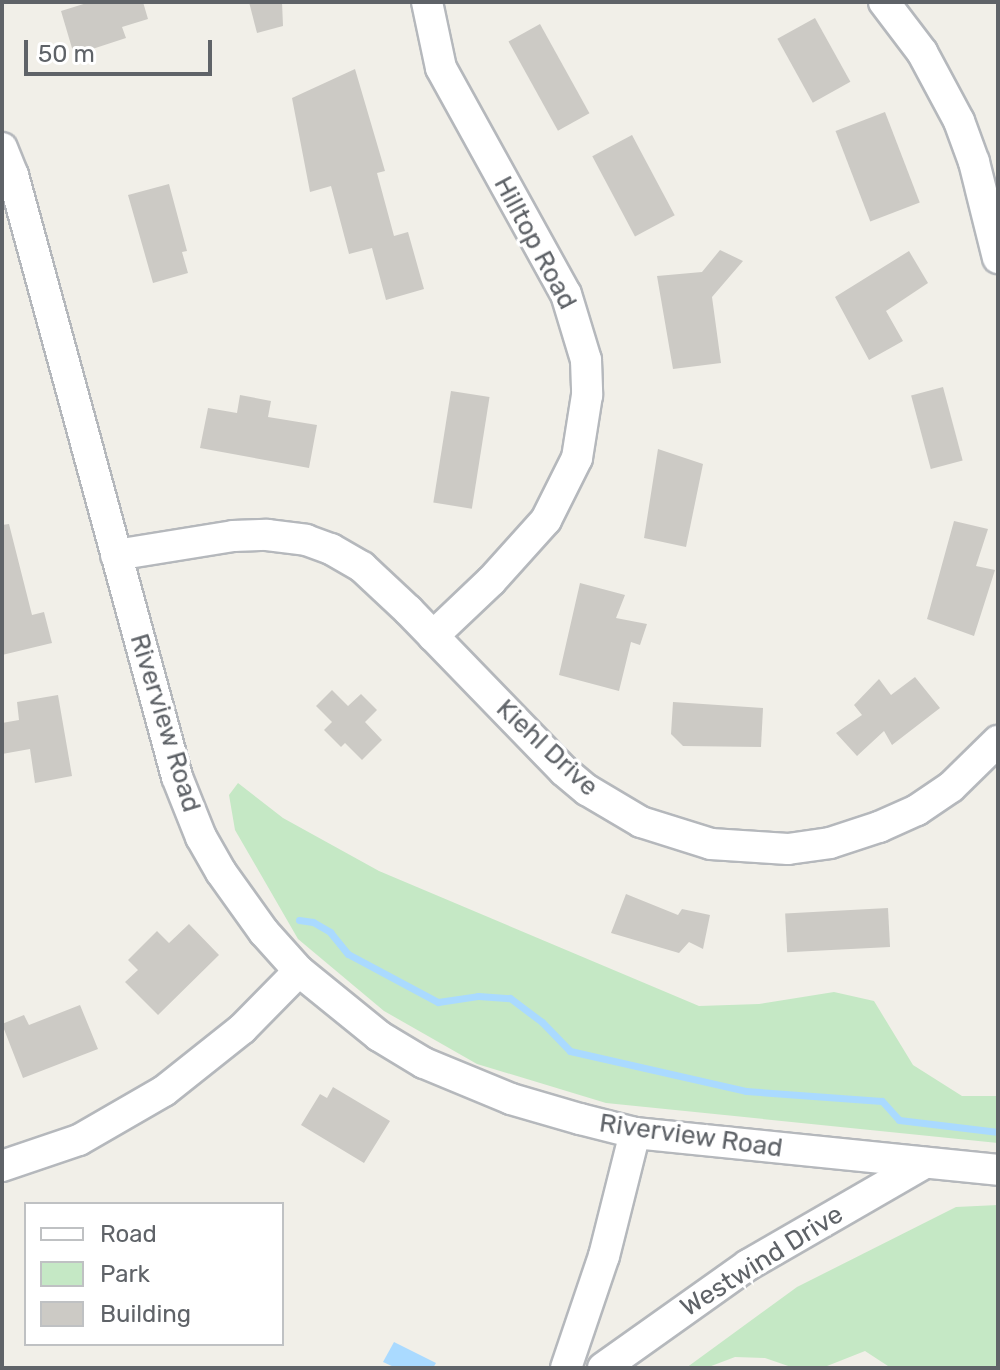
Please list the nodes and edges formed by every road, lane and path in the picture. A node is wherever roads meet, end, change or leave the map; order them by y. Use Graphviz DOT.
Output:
graph roads {
  1 [pos="427,2"];
  2 [pos="884,2"];
  3 [pos="2,148"];
  4 [pos="998,258"];
  5 [pos="116,555"];
  6 [pos="433,636"];
  7 [pos="998,741"];
  8 [pos="299,971"];
  9 [pos="635,1133"];
  10 [pos="925,1163"];
  11 [pos="2,1166"];
  12 [pos="998,1170"];
  13 [pos="566,1368"];
  14 [pos="603,1368"];
  1 -- 6 [label="street, Hilltop Road"];
  2 -- 4 [label="street"];
  3 -- 5 [label="street, Riverview Road"];
  5 -- 6 [label="street, Kiehl Drive"];
  5 -- 8 [label="street, Riverview Road"];
  6 -- 7 [label="street, Kiehl Drive"];
  8 -- 9 [label="street, Riverview Road"];
  8 -- 11 [label="street"];
  9 -- 10 [label="street, Riverview Road"];
  9 -- 13 [label="street"];
  10 -- 12 [label="street, Riverview Road"];
  10 -- 14 [label="street, Westwind Drive"];
}
